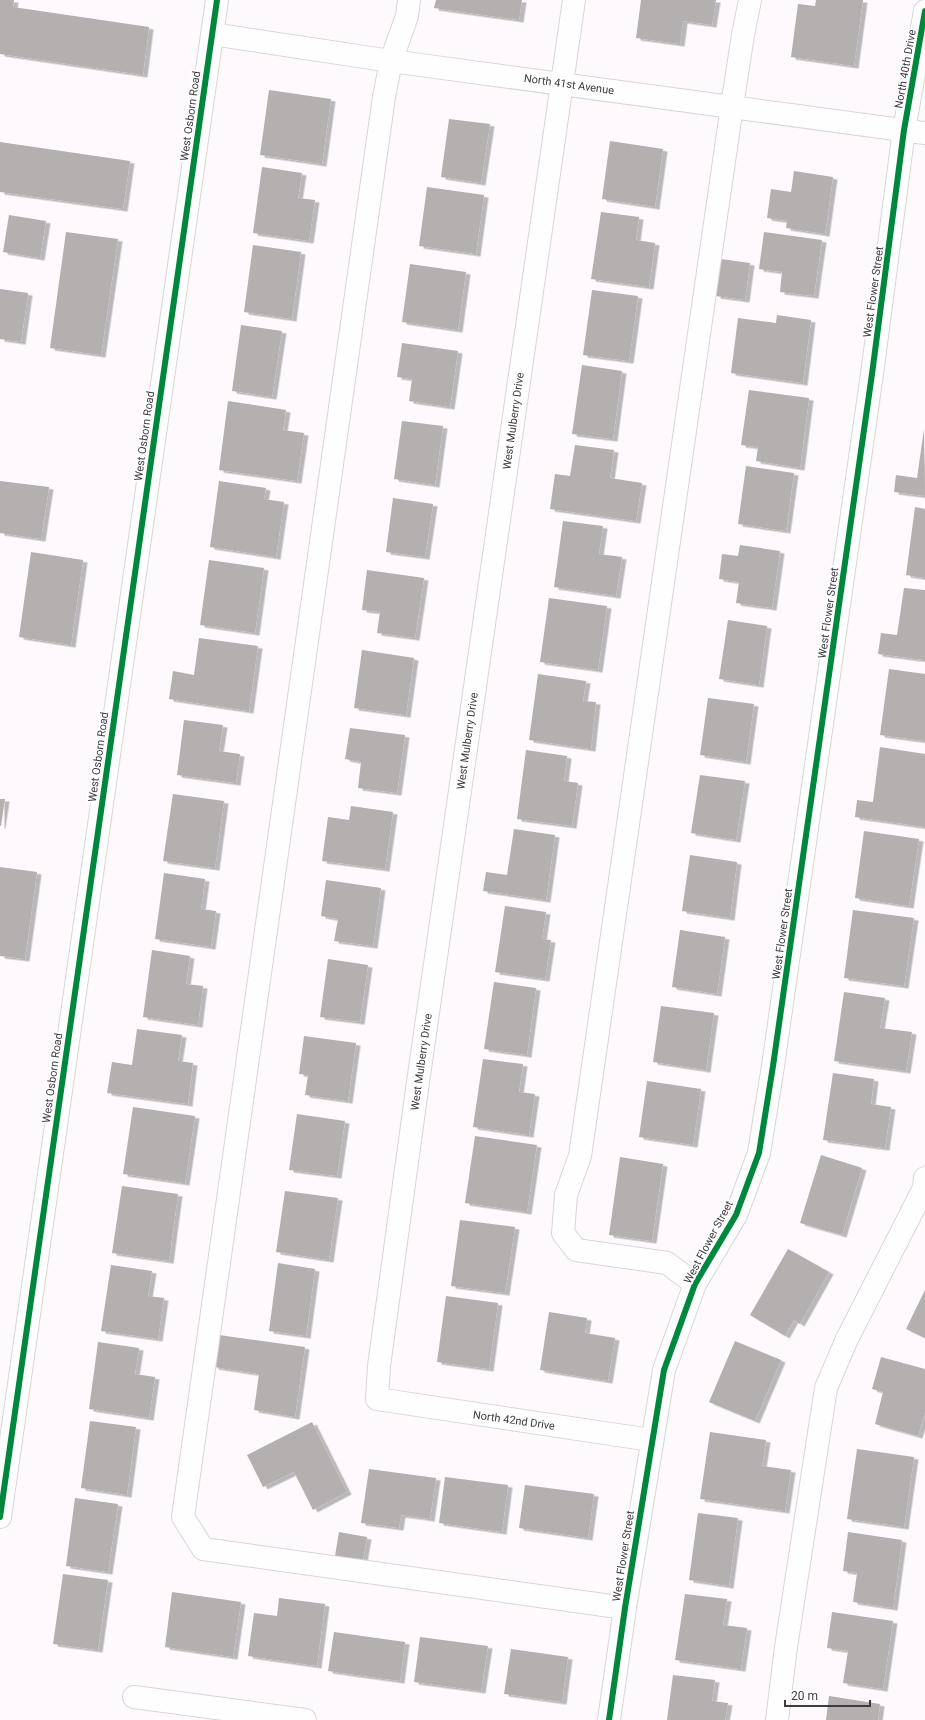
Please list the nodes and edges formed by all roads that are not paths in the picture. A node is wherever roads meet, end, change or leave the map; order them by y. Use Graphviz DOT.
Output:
graph roads {
  1 [pos="217,0"];
  2 [pos="409,0"];
  3 [pos="574,0"];
  4 [pos="750,0"];
  5 [pos="925,11"];
  6 [pos="212,34"];
  7 [pos="391,61"];
  8 [pos="562,84"];
  9 [pos="732,106"];
  10 [pos="915,132"];
  11 [pos="925,1178"];
  12 [pos="695,1284"];
  13 [pos="377,1399"];
  14 [pos="651,1440"];
  15 [pos="0,1517"];
  16 [pos="625,1608"];
  17 [pos="134,1697"];
  18 [pos="306,1720"];
  19 [pos="609,1720"];
  20 [pos="777,1720"];
  1 -- 6 [label="street, West Osborn Road"];
  2 -- 7 [label="street"];
  3 -- 8 [label="street, West Mulberry Drive"];
  4 -- 9 [label="street"];
  5 -- 10 [label="street, North 40th Drive"];
  6 -- 7 [label="street, North 41st Avenue"];
  6 -- 15 [label="street, West Osborn Road"];
  7 -- 8 [label="street, North 41st Avenue"];
  7 -- 16 [label="street"];
  8 -- 9 [label="street, North 41st Avenue"];
  8 -- 13 [label="street, West Mulberry Drive"];
  9 -- 10 [label="street, North 41st Avenue"];
  9 -- 12 [label="street"];
  10 -- 12 [label="street, West Flower Street"];
  11 -- 20 [label="street"];
  12 -- 14 [label="street, West Flower Street"];
  13 -- 14 [label="street, North 42nd Drive"];
  14 -- 16 [label="street, West Flower Street"];
  16 -- 19 [label="street, West Flower Street"];
  17 -- 18 [label="street"];
}
